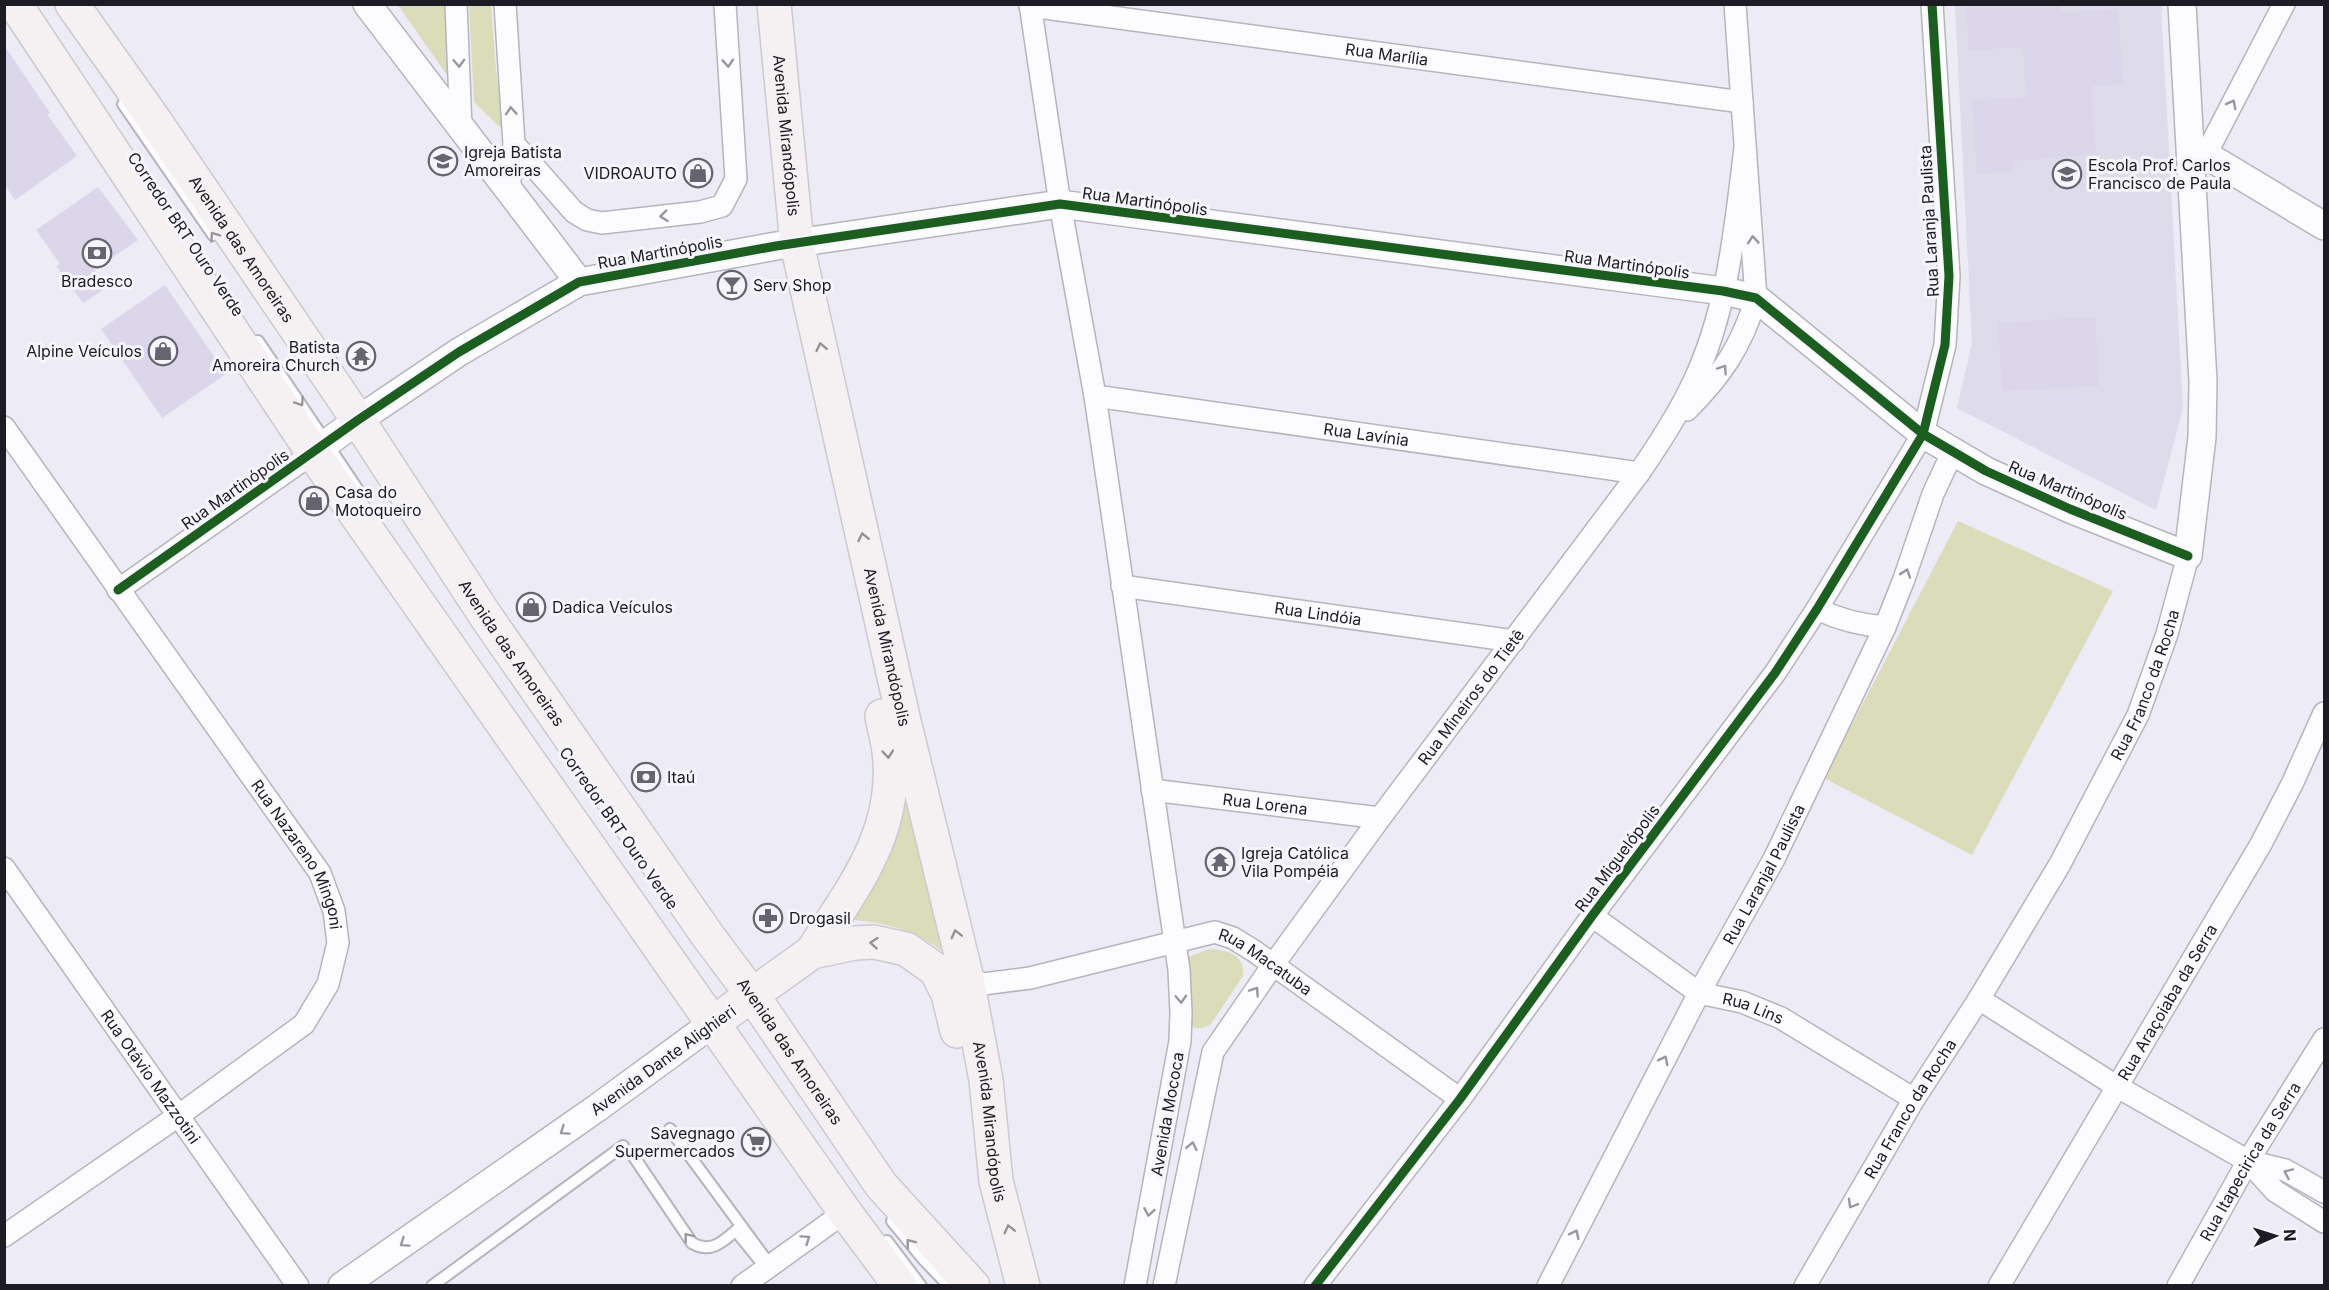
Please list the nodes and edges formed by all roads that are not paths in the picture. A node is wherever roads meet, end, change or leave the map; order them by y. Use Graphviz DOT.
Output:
graph roads {
  1 [pos="15,4"];
  2 [pos="72,4"];
  3 [pos="367,4"];
  4 [pos="456,4"];
  5 [pos="505,4"];
  6 [pos="725,4"];
  7 [pos="753,4"];
  8 [pos="774,4"];
  9 [pos="1735,4"];
  10 [pos="1932,4"];
  11 [pos="2182,4"];
  12 [pos="2284,4"];
  13 [pos="1030,5"];
  14 [pos="118,96"];
  15 [pos="1742,102"];
  16 [pos="461,127"];
  17 [pos="513,144"];
  18 [pos="1745,148"];
  19 [pos="2198,151"];
  20 [pos="509,190"];
  21 [pos="1060,204"];
  22 [pos="2325,226"];
  23 [pos="217,241"];
  24 [pos="786,245"];
  25 [pos="579,282"];
  26 [pos="1723,291"];
  27 [pos="1756,298"];
  28 [pos="254,335"];
  29 [pos="1095,396"];
  30 [pos="4,428"];
  31 [pos="1670,428"];
  32 [pos="340,433"];
  33 [pos="1923,434"];
  34 [pos="1953,451"];
  35 [pos="1639,473"];
  36 [pos="369,506"];
  37 [pos="2188,556"];
  38 [pos="1122,586"];
  39 [pos="118,590"];
  40 [pos="1817,609"];
  41 [pos="1885,627"];
  42 [pos="1514,641"];
  43 [pos="2325,713"];
  44 [pos="587,782"];
  45 [pos="1152,790"];
  46 [pos="1380,818"];
  47 [pos="4,868"];
  48 [pos="1592,916"];
  49 [pos="1175,941"];
  50 [pos="812,952"];
  51 [pos="1273,965"];
  52 [pos="723,975"];
  53 [pos="951,975"];
  54 [pos="1699,993"];
  55 [pos="1978,999"];
  56 [pos="734,1009"];
  57 [pos="2325,1039"];
  58 [pos="1180,1041"];
  59 [pos="1213,1052"];
  60 [pos="2116,1086"];
  61 [pos="1460,1099"];
  62 [pos="1914,1100"];
  63 [pos="178,1116"];
  64 [pos="670,1129"];
  65 [pos="623,1146"];
  66 [pos="634,1158"];
  67 [pos="2248,1161"];
  68 [pos="2325,1192"];
  69 [pos="883,1208"];
  70 [pos="845,1212"];
  71 [pos="2325,1222"];
  72 [pos="739,1228"];
  73 [pos="882,1235"];
  74 [pos="4,1236"];
  75 [pos="768,1266"];
  76 [pos="298,1286"];
  77 [pos="342,1286"];
  78 [pos="432,1286"];
  79 [pos="742,1286"];
  80 [pos="900,1286"];
  81 [pos="921,1286"];
  82 [pos="950,1286"];
  83 [pos="973,1286"];
  84 [pos="1023,1286"];
  85 [pos="1135,1286"];
  86 [pos="1164,1286"];
  87 [pos="1315,1286"];
  88 [pos="1548,1286"];
  89 [pos="1805,1286"];
  90 [pos="1999,1286"];
  91 [pos="2178,1286"];
  1 -- 32 [label="main road, Avenida das Amoreiras"];
  2 -- 32 [label="main road, Avenida das Amoreiras"];
  3 -- 16 [label="street"];
  4 -- 16 [label="street, one-way"];
  17 -- 5 [label="street, one-way"];
  6 -- 17 [label="street, one-way"];
  7 -- 24 [label="main road, Avenida Mirandópolis"];
  8 -- 24 [label="main road, Avenida Mirandópolis"];
  9 -- 15 [label="street, Rua Mineiros do Tietê"];
  10 -- 33 [label="street, Rua Laranja Paulista"];
  11 -- 19 [label="street, Rua Franco da Rocha"];
  19 -- 12 [label="street, one-way"];
  13 -- 15 [label="street, Rua Marília"];
  13 -- 21 [label="street, Avenida Mococa"];
  23 -- 14 [label="lane, Corredor BRT Ouro Verde, one-way"];
  15 -- 18 [label="street, Rua Mineiros do Tietê"];
  16 -- 20 [label="street"];
  17 -- 20 [label="street"];
  18 -- 26 [label="street, Rua Mineiros do Tietê"];
  27 -- 18 [label="street, Rua Mineiros do Tietê, one-way"];
  19 -- 22 [label="street"];
  19 -- 37 [label="street, Rua Franco da Rocha"];
  20 -- 25 [label="street"];
  21 -- 24 [label="street, Rua Martinópolis"];
  21 -- 26 [label="street, Rua Martinópolis"];
  21 -- 29 [label="street, Avenida Mococa"];
  24 -- 25 [label="street, Rua Martinópolis"];
  24 -- 50 [label="main road, Avenida Mirandópolis, one-way"];
  53 -- 24 [label="main road, Avenida Mirandópolis, one-way"];
  25 -- 32 [label="street, Rua Martinópolis"];
  26 -- 27 [label="street, Rua Martinópolis"];
  26 -- 31 [label="street, Rua Mineiros do Tietê"];
  31 -- 27 [label="street, Rua Mineiros do Tietê, one-way"];
  27 -- 33 [label="street, Rua Martinópolis"];
  28 -- 32 [label="lane, Corredor BRT Ouro Verde, one-way"];
  29 -- 35 [label="street, Rua Lavínia"];
  29 -- 38 [label="street, Avenida Mococa"];
  30 -- 39 [label="street, Rua Nazareno Mingoni"];
  31 -- 35 [label="street, Rua Mineiros do Tietê"];
  32 -- 36 [label="lane, Corredor BRT Ouro Verde"];
  32 -- 39 [label="street, Rua Martinópolis"];
  32 -- 56 [label="main road, Avenida das Amoreiras"];
  32 -- 56 [label="main road, Avenida das Amoreiras"];
  33 -- 34 [label="street, Rua Martinópolis"];
  33 -- 40 [label="street, Rua Miguelópolis"];
  34 -- 37 [label="street, Rua Martinópolis"];
  41 -- 34 [label="street, Rua Laranjal Paulista, one-way"];
  35 -- 42 [label="street, Rua Mineiros do Tietê"];
  37 -- 55 [label="street, Rua Franco da Rocha"];
  38 -- 42 [label="street, Rua Lindóia"];
  38 -- 45 [label="street, Avenida Mococa"];
  39 -- 63 [label="street, Rua Nazareno Mingoni"];
  40 -- 41 [label="street"];
  40 -- 48 [label="street, Rua Miguelópolis"];
  41 -- 54 [label="street, Rua Laranjal Paulista"];
  42 -- 46 [label="street, Rua Mineiros do Tietê"];
  43 -- 60 [label="street, Rua Araçoiaba da Serra"];
  44 -- 52 [label="lane, Corredor BRT Ouro Verde"];
  45 -- 46 [label="street, Rua Lorena"];
  45 -- 49 [label="street, Avenida Mococa"];
  46 -- 51 [label="street, Rua Mineiros do Tietê"];
  47 -- 63 [label="street, Rua Otávio Mazzotini"];
  48 -- 54 [label="street, Rua Lins"];
  48 -- 61 [label="street, Rua Miguelópolis"];
  49 -- 51 [label="street, Rua Macatuba"];
  49 -- 53 [label="street, Rua Macatuba"];
  49 -- 58 [label="street, Avenida Mococa, one-way"];
  53 -- 50 [label="main road, Avenida Dante Alighieri, one-way"];
  50 -- 56 [label="main road, Avenida Dante Alighieri"];
  59 -- 51 [label="street, Avenida Mococa, one-way"];
  51 -- 61 [label="street, Rua Macatuba"];
  84 -- 53 [label="main road, Avenida Mirandópolis, one-way"];
  54 -- 62 [label="street, Rua Lins"];
  88 -- 54 [label="street, Rua Laranjal Paulista, one-way"];
  55 -- 60 [label="street"];
  55 -- 62 [label="street, Rua Franco da Rocha"];
  56 -- 70 [label="main road, Avenida das Amoreiras"];
  56 -- 77 [label="street, Avenida Dante Alighieri, one-way"];
  56 -- 83 [label="main road, Avenida das Amoreiras"];
  57 -- 67 [label="street, Rua Itapecirica da Serra"];
  58 -- 59 [label="street"];
  58 -- 85 [label="street, Avenida Mococa, one-way"];
  86 -- 59 [label="street, Avenida Mococa, one-way"];
  60 -- 67 [label="street"];
  60 -- 90 [label="street, Rua Araçoiaba da Serra"];
  61 -- 87 [label="street, Rua Miguelópolis"];
  62 -- 89 [label="street, Rua Franco da Rocha, one-way"];
  63 -- 74 [label="street, Rua Nazareno Mingoni"];
  63 -- 76 [label="street, Rua Otávio Mazzotini"];
  64 -- 72 [label="lane"];
  65 -- 78 [label="lane"];
  72 -- 66 [label="lane, one-way"];
  68 -- 67 [label="street, one-way"];
  67 -- 71 [label="street"];
  67 -- 91 [label="street, Rua Itapecirica da Serra"];
  82 -- 69 [label="lane, one-way"];
  75 -- 70 [label="street, one-way"];
  70 -- 80 [label="main road, Avenida das Amoreiras"];
  72 -- 75 [label="lane"];
  73 -- 81 [label="lane"];
  75 -- 79 [label="street"];
}
